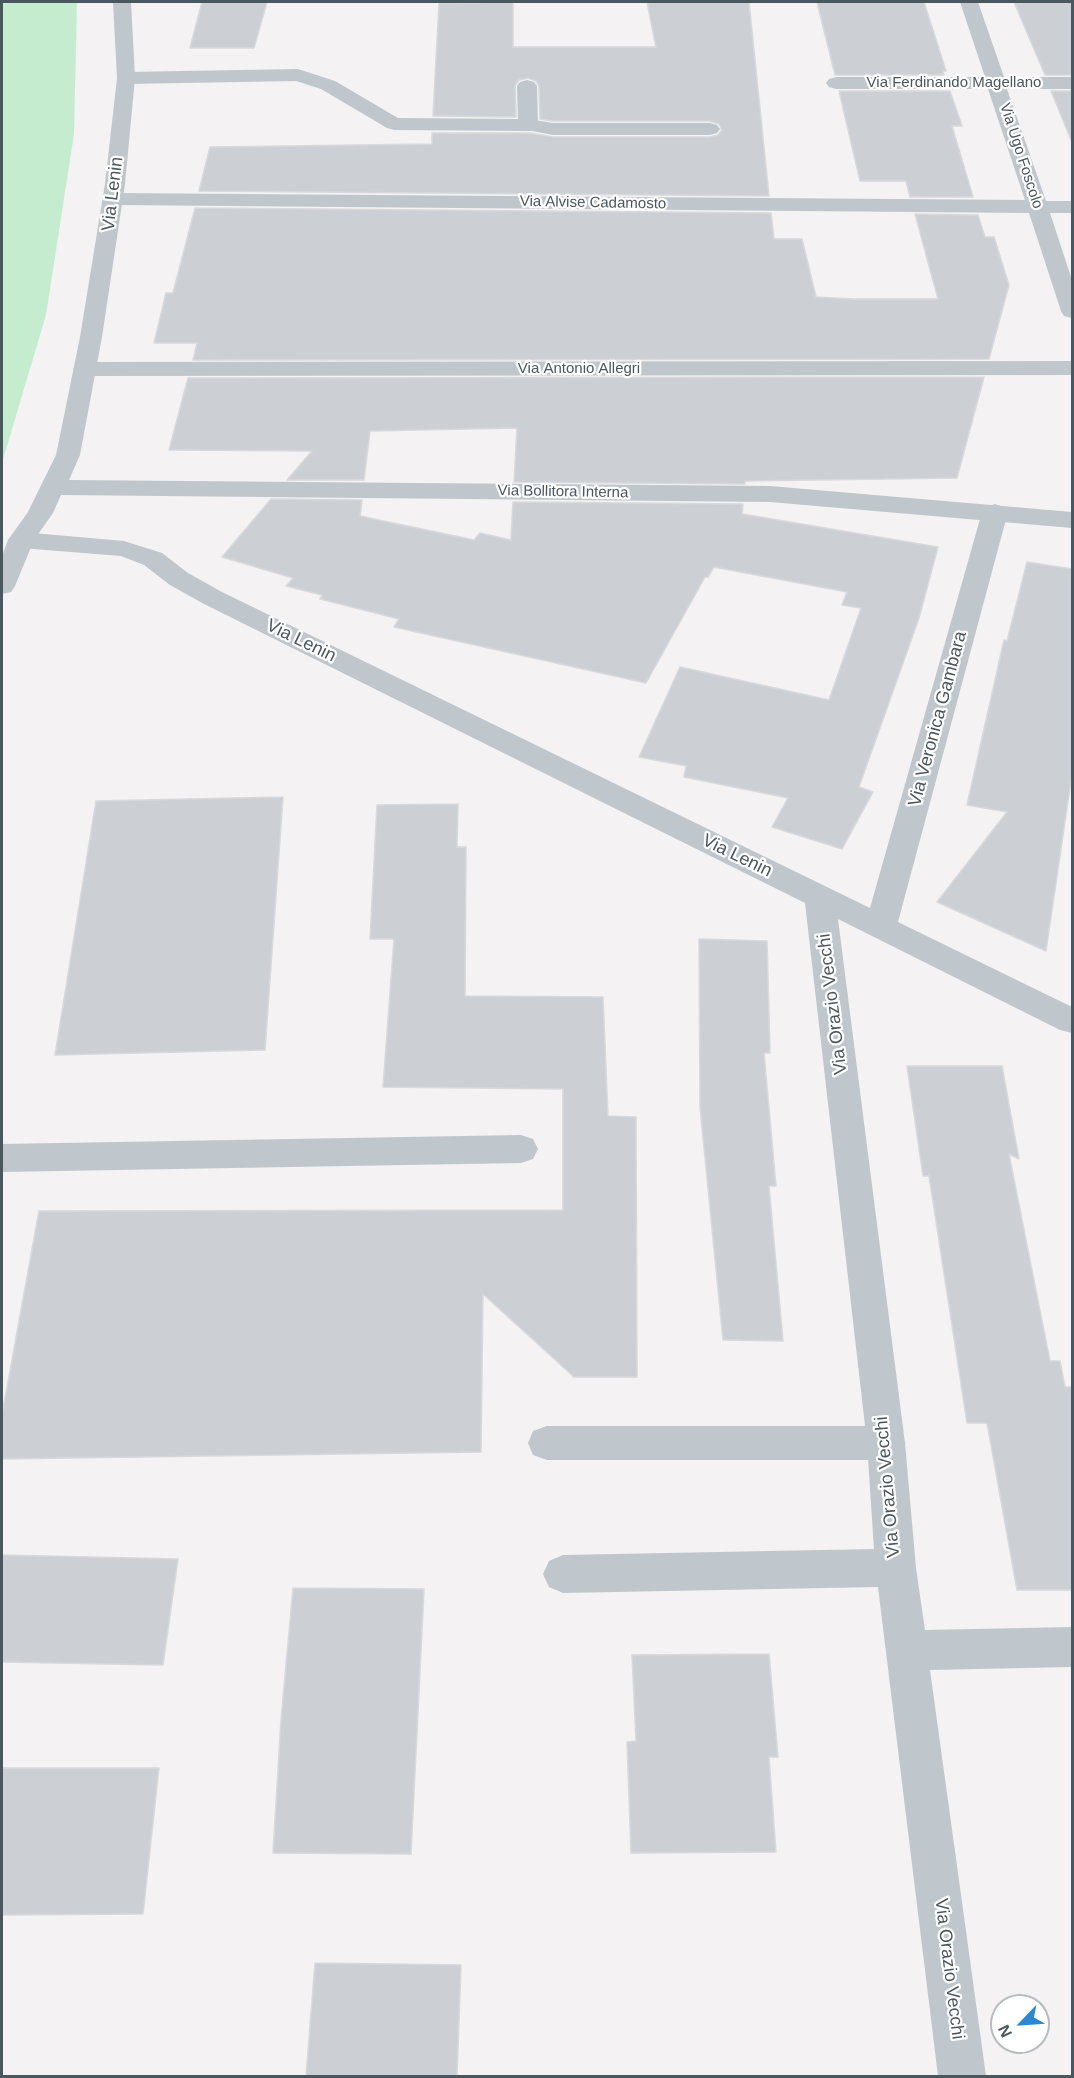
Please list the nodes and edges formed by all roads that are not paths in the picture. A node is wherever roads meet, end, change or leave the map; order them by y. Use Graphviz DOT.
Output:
graph roads {
  1 [pos="123,2"];
  2 [pos="969,2"];
  3 [pos="126,78"];
  4 [pos="836,83"];
  5 [pos="997,83"];
  6 [pos="1072,83"];
  7 [pos="527,86"];
  8 [pos="528,125"];
  9 [pos="710,129"];
  10 [pos="114,199"];
  11 [pos="1037,207"];
  12 [pos="1072,207"];
  13 [pos="1072,311"];
  14 [pos="1072,368"];
  15 [pos="85,369"];
  16 [pos="53,487"];
  17 [pos="995,512"];
  18 [pos="1072,520"];
  19 [pos="21,540"];
  20 [pos="2,586"];
  21 [pos="820,897"];
  22 [pos="881,926"];
  23 [pos="1072,1021"];
  24 [pos="521,1149"];
  25 [pos="2,1158"];
  26 [pos="547,1443"];
  27 [pos="886,1443"];
  28 [pos="896,1568"];
  29 [pos="563,1574"];
  30 [pos="1072,1647"];
  31 [pos="908,1650"];
  32 [pos="962,2076"];
  1 -- 3 [label="street, Via Lenin"];
  2 -- 5 [label="street, Via Ugo Foscolo"];
  3 -- 8 [label="street"];
  3 -- 10 [label="street, Via Lenin"];
  4 -- 5 [label="street, Via Ferdinando Magellano"];
  5 -- 6 [label="street, Via Ferdinando Magellano"];
  5 -- 11 [label="street, Via Ugo Foscolo"];
  7 -- 8 [label="street"];
  8 -- 9 [label="street"];
  10 -- 11 [label="street, Via Alvise Cadamosto"];
  10 -- 15 [label="street, Via Lenin"];
  11 -- 12 [label="street, Via Alvise Cadamosto"];
  11 -- 13 [label="street, Via Ugo Foscolo"];
  14 -- 15 [label="street, Via Antonio Allegri"];
  15 -- 16 [label="street, Via Lenin"];
  16 -- 17 [label="street, Via Bollitora Interna"];
  16 -- 19 [label="street, Via Lenin"];
  17 -- 18 [label="street, Via Bollitora Interna"];
  17 -- 22 [label="street, Via Veronica Gambara"];
  19 -- 20 [label="street"];
  19 -- 21 [label="street, Via Lenin"];
  21 -- 22 [label="street, Via Lenin"];
  21 -- 27 [label="street, Via Orazio Vecchi"];
  22 -- 23 [label="street, Via Lenin"];
  24 -- 25 [label="street"];
  26 -- 27 [label="street"];
  27 -- 28 [label="street, Via Orazio Vecchi"];
  28 -- 29 [label="street"];
  28 -- 31 [label="street, Via Orazio Vecchi"];
  30 -- 31 [label="street"];
  31 -- 32 [label="street, Via Orazio Vecchi"];
}
